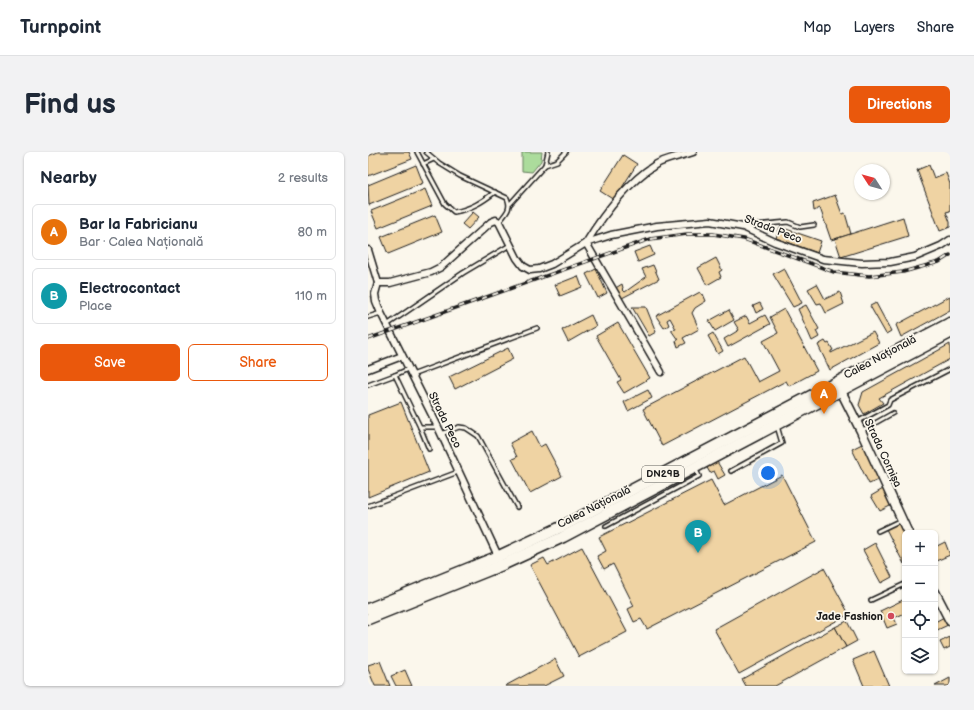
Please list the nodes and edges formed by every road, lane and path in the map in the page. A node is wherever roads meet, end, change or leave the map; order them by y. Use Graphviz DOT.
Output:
graph roads {
  1 [pos="417,152"];
  2 [pos="426,152"];
  3 [pos="548,152"];
  4 [pos="566,152"];
  5 [pos="693,152"];
  6 [pos="434,159"];
  7 [pos="423,164"];
  8 [pos="545,165"];
  9 [pos="495,192"];
  10 [pos="510,204"];
  11 [pos="499,222"];
  12 [pos="814,225"];
  13 [pos="743,227"];
  14 [pos="950,240"];
  15 [pos="586,243"];
  16 [pos="510,245"];
  17 [pos="368,250"];
  18 [pos="378,283"];
  19 [pos="381,313"];
  20 [pos="368,317"];
  21 [pos="950,323"];
  22 [pos="387,325"];
  23 [pos="537,328"];
  24 [pos="950,333"];
  25 [pos="402,356"];
  26 [pos="368,369"];
  27 [pos="408,369"];
  28 [pos="950,369"];
  29 [pos="661,372"];
  30 [pos="395,374"];
  31 [pos="412,375"];
  32 [pos="368,384"];
  33 [pos="839,387"];
  34 [pos="893,414"];
  35 [pos="857,422"];
  36 [pos="776,424"];
  37 [pos="420,427"];
  38 [pos="438,427"];
  39 [pos="861,431"];
  40 [pos="441,434"];
  41 [pos="429,449"];
  42 [pos="695,469"];
  43 [pos="732,471"];
  44 [pos="458,472"];
  45 [pos="368,506"];
  46 [pos="517,507"];
  47 [pos="902,520"];
  48 [pos="606,526"];
  49 [pos="907,530"];
  50 [pos="878,531"];
  51 [pos="500,560"];
  52 [pos="902,585"];
  53 [pos="872,600"];
  54 [pos="938,600"];
  55 [pos="368,609"];
  56 [pos="368,619"];
  57 [pos="950,621"];
  1 -- 7 [label="lane"];
  2 -- 6 [label="lane"];
  3 -- 8 [label="lane"];
  4 -- 8 [label="lane"];
  5 -- 15 [label="street, Strada Peco"];
  6 -- 7 [label="lane"];
  6 -- 9 [label="lane"];
  7 -- 9 [label="lane"];
  8 -- 10 [label="lane"];
  9 -- 10 [label="lane"];
  10 -- 11 [label="lane"];
  11 -- 16 [label="street, Strada Peco"];
  11 -- 18 [label="street"];
  12 -- 13 [label="lane"];
  13 -- 14 [label="street, Strada Peco"];
  13 -- 15 [label="street, Strada Peco"];
  15 -- 16 [label="street, Strada Peco"];
  15 -- 29 [label="street"];
  16 -- 22 [label="lane"];
  17 -- 18 [label="street, Strada Peco"];
  18 -- 19 [label="street, Strada Peco"];
  19 -- 20 [label="lane"];
  19 -- 22 [label="street, Strada Peco"];
  21 -- 33 [label="main road, Calea Națională / DN29B"];
  22 -- 25 [label="street, Strada Peco"];
  23 -- 31 [label="lane"];
  24 -- 33 [label="main road, Calea Națională / DN29B"];
  25 -- 26 [label="street"];
  25 -- 27 [label="street, Strada Peco"];
  27 -- 30 [label="lane"];
  27 -- 31 [label="street, Strada Peco"];
  28 -- 35 [label="lane"];
  30 -- 32 [label="lane"];
  30 -- 37 [label="lane"];
  31 -- 38 [label="street, Strada Peco"];
  33 -- 35 [label="street, Strada Cornișa"];
  33 -- 36 [label="main road, Calea Națională / DN29B"];
  33 -- 51 [label="main road, Calea Națională / DN29B"];
  34 -- 39 [label="lane"];
  35 -- 39 [label="street, Strada Cornișa"];
  36 -- 42 [label="main road, Calea Națională / DN29B"];
  36 -- 43 [label="lane"];
  37 -- 38 [label="lane"];
  37 -- 41 [label="lane"];
  38 -- 40 [label="street, Strada Peco"];
  39 -- 47 [label="street, Strada Cornișa"];
  40 -- 44 [label="street, Strada Peco"];
  40 -- 46 [label="lane"];
  42 -- 48 [label="lane"];
  42 -- 51 [label="main road, Calea Națională / DN29B"];
  44 -- 45 [label="lane"];
  44 -- 51 [label="street, Strada Peco"];
  47 -- 49 [label="street, Strada Cornișa"];
  47 -- 50 [label="lane"];
  51 -- 55 [label="main road, Calea Națională / DN29B"];
  51 -- 56 [label="main road, Calea Națională / DN29B"];
  52 -- 53 [label="lane"];
  54 -- 57 [label="street"];
}
